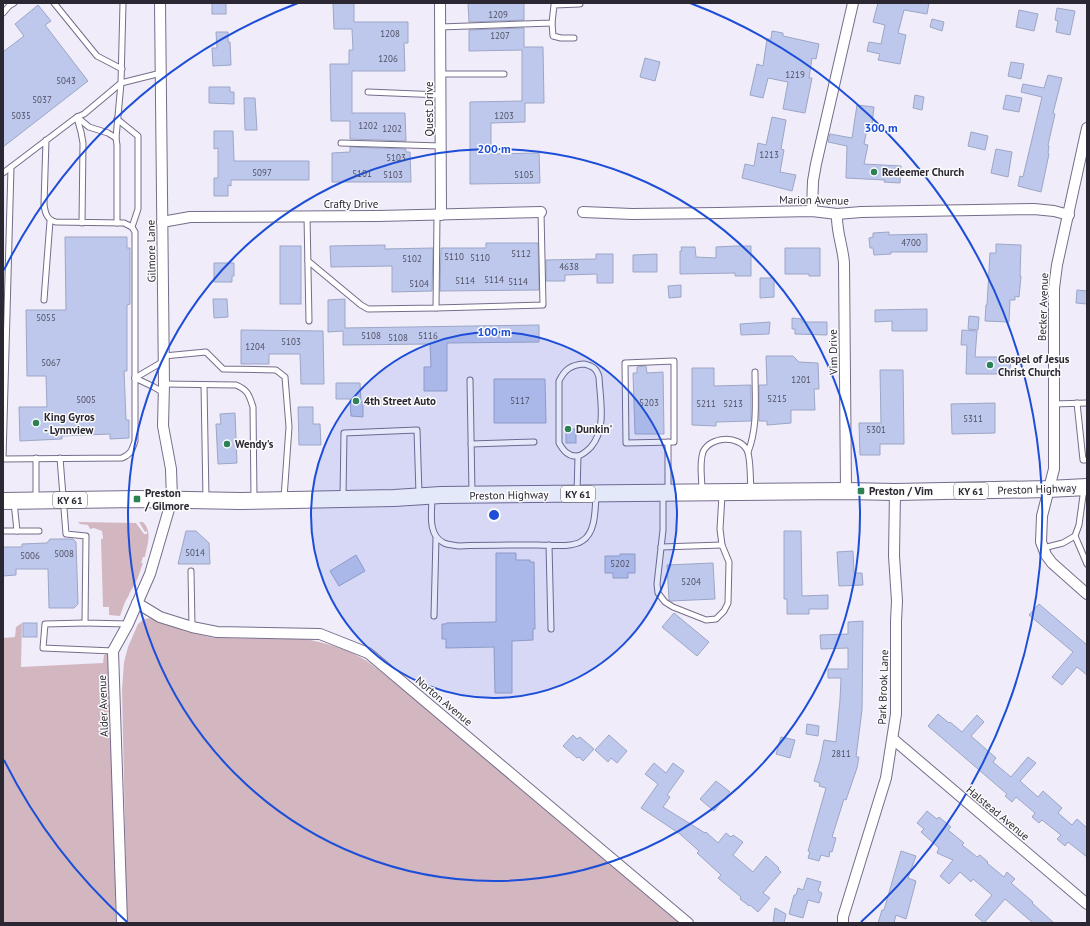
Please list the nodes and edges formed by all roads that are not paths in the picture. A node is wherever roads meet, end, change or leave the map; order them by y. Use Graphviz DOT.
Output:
graph roads {
  1 [pos="14,3"];
  2 [pos="54,3"];
  3 [pos="123,3"];
  4 [pos="160,3"];
  5 [pos="440,3"];
  6 [pos="853,3"];
  7 [pos="580,4"];
  8 [pos="3,13"];
  9 [pos="552,23"];
  10 [pos="440,27"];
  11 [pos="574,38"];
  12 [pos="122,70"];
  13 [pos="161,74"];
  14 [pos="441,74"];
  15 [pos="504,74"];
  16 [pos="121,83"];
  17 [pos="368,92"];
  18 [pos="441,95"];
  19 [pos="77,117"];
  20 [pos="118,120"];
  21 [pos="1087,128"];
  22 [pos="116,138"];
  23 [pos="46,140"];
  24 [pos="341,143"];
  25 [pos="441,146"];
  26 [pos="11,167"];
  27 [pos="3,173"];
  28 [pos="812,211"];
  29 [pos="541,212"];
  30 [pos="583,212"];
  31 [pos="837,214"];
  32 [pos="1069,214"];
  33 [pos="439,215"];
  34 [pos="308,216"];
  35 [pos="50,221"];
  36 [pos="162,222"];
  37 [pos="82,223"];
  38 [pos="117,223"];
  39 [pos="132,226"];
  40 [pos="308,261"];
  41 [pos="44,300"];
  42 [pos="5,305"];
  43 [pos="436,308"];
  44 [pos="309,321"];
  45 [pos="164,359"];
  46 [pos="755,372"];
  47 [pos="4,374"];
  48 [pos="135,378"];
  49 [pos="470,380"];
  50 [pos="204,385"];
  51 [pos="164,389"];
  52 [pos="4,391"];
  53 [pos="1077,403"];
  54 [pos="1087,403"];
  55 [pos="1054,404"];
  56 [pos="534,442"];
  57 [pos="668,442"];
  58 [pos="471,444"];
  59 [pos="748,452"];
  60 [pos="578,456"];
  61 [pos="36,458"];
  62 [pos="60,458"];
  63 [pos="1087,460"];
  64 [pos="1086,487"];
  65 [pos="1048,489"];
  66 [pos="846,491"];
  67 [pos="722,492"];
  68 [pos="751,492"];
  69 [pos="896,492"];
  70 [pos="666,493"];
  71 [pos="702,493"];
  72 [pos="577,494"];
  73 [pos="596,494"];
  74 [pos="472,495"];
  75 [pos="426,496"];
  76 [pos="172,499"];
  77 [pos="343,499"];
  78 [pos="206,500"];
  79 [pos="254,500"];
  80 [pos="284,500"];
  81 [pos="8,501"];
  82 [pos="36,501"];
  83 [pos="63,501"];
  84 [pos="3,531"];
  85 [pos="17,531"];
  86 [pos="39,531"];
  87 [pos="1075,536"];
  88 [pos="436,538"];
  89 [pos="548,545"];
  90 [pos="722,545"];
  91 [pos="661,547"];
  92 [pos="1043,548"];
  93 [pos="1087,564"];
  94 [pos="191,571"];
  95 [pos="1087,594"];
  96 [pos="137,603"];
  97 [pos="434,616"];
  98 [pos="85,623"];
  99 [pos="128,624"];
  100 [pos="192,627"];
  101 [pos="551,629"];
  102 [pos="113,652"];
  103 [pos="892,739"];
  104 [pos="1087,904"];
  105 [pos="122,923"];
  106 [pos="688,923"];
  107 [pos="843,923"];
  1 -- 8 [label="lane"];
  2 -- 12 [label="lane"];
  3 -- 12 [label="lane"];
  4 -- 13 [label="street, Gilmore Lane"];
  5 -- 10 [label="street, Quest Drive"];
  6 -- 28 [label="street"];
  7 -- 9 [label="lane"];
  9 -- 10 [label="lane"];
  9 -- 11 [label="lane"];
  10 -- 14 [label="street, Quest Drive"];
  12 -- 16 [label="lane"];
  13 -- 16 [label="lane"];
  13 -- 36 [label="street, Gilmore Lane"];
  14 -- 15 [label="lane"];
  14 -- 18 [label="street, Quest Drive"];
  16 -- 19 [label="lane"];
  16 -- 20 [label="lane"];
  17 -- 18 [label="lane"];
  18 -- 25 [label="street, Quest Drive"];
  19 -- 22 [label="lane"];
  19 -- 23 [label="lane"];
  19 -- 37 [label="lane"];
  20 -- 22 [label="lane"];
  20 -- 39 [label="lane"];
  21 -- 32 [label="street, Becker Avenue"];
  22 -- 38 [label="lane"];
  23 -- 26 [label="lane"];
  23 -- 35 [label="lane"];
  24 -- 25 [label="lane"];
  25 -- 33 [label="street, Quest Drive"];
  26 -- 27 [label="lane"];
  26 -- 42 [label="lane"];
  28 -- 30 [label="street, Marion Avenue"];
  28 -- 31 [label="street, Marion Avenue"];
  29 -- 33 [label="street, Crafty Drive"];
  29 -- 43 [label="lane"];
  31 -- 32 [label="street, Marion Avenue"];
  31 -- 66 [label="street, Vim Drive"];
  32 -- 55 [label="street, Becker Avenue"];
  33 -- 34 [label="street, Crafty Drive"];
  33 -- 43 [label="lane"];
  34 -- 36 [label="street, Crafty Drive"];
  34 -- 40 [label="lane"];
  35 -- 37 [label="lane"];
  35 -- 41 [label="lane"];
  36 -- 45 [label="street, Gilmore Lane"];
  37 -- 38 [label="lane"];
  38 -- 39 [label="lane"];
  39 -- 48 [label="lane"];
  40 -- 43 [label="lane"];
  40 -- 44 [label="lane"];
  42 -- 47 [label="lane"];
  45 -- 48 [label="lane"];
  45 -- 51 [label="street, Gilmore Lane"];
  45 -- 80 [label="lane"];
  46 -- 59 [label="lane"];
  47 -- 52 [label="lane"];
  48 -- 51 [label="lane"];
  48 -- 62 [label="lane"];
  49 -- 58 [label="lane"];
  50 -- 51 [label="lane"];
  50 -- 78 [label="lane"];
  50 -- 79 [label="lane"];
  51 -- 76 [label="street, Gilmore Lane"];
  52 -- 61 [label="lane"];
  53 -- 54 [label="lane"];
  53 -- 55 [label="lane"];
  53 -- 63 [label="lane"];
  55 -- 65 [label="street, Becker Avenue"];
  56 -- 58 [label="lane"];
  57 -- 57 [label="lane"];
  57 -- 70 [label="lane"];
  58 -- 74 [label="lane"];
  59 -- 68 [label="lane"];
  59 -- 71 [label="lane"];
  60 -- 60 [label="lane"];
  60 -- 72 [label="lane"];
  61 -- 62 [label="lane"];
  61 -- 82 [label="lane"];
  62 -- 83 [label="lane"];
  64 -- 65 [label="main road, Preston Highway / KY 61"];
  64 -- 87 [label="lane"];
  65 -- 69 [label="main road, Preston Highway / KY 61"];
  65 -- 92 [label="street, Becker Avenue"];
  66 -- 68 [label="main road, Preston Highway / KY 61"];
  66 -- 69 [label="main road, Preston Highway / KY 61"];
  67 -- 68 [label="main road, Preston Highway / KY 61"];
  67 -- 71 [label="main road, Preston Highway / KY 61"];
  67 -- 90 [label="lane"];
  69 -- 103 [label="street, Park Brook Lane"];
  70 -- 71 [label="main road, Preston Highway / KY 61"];
  70 -- 73 [label="main road, Preston Highway / KY 61"];
  70 -- 91 [label="lane"];
  72 -- 73 [label="main road, Preston Highway / KY 61"];
  72 -- 74 [label="main road, Preston Highway / KY 61"];
  73 -- 89 [label="lane"];
  74 -- 75 [label="main road, Preston Highway / KY 61"];
  75 -- 77 [label="main road, Preston Highway / KY 61"];
  75 -- 77 [label="lane"];
  75 -- 88 [label="lane"];
  76 -- 78 [label="main road, Preston Highway / KY 61"];
  76 -- 83 [label="main road, Preston Highway / KY 61"];
  76 -- 96 [label="street"];
  77 -- 80 [label="main road, Preston Highway / KY 61"];
  78 -- 79 [label="main road, Preston Highway / KY 61"];
  79 -- 80 [label="main road, Preston Highway / KY 61"];
  81 -- 82 [label="main road, Preston Highway / KY 61"];
  81 -- 85 [label="lane"];
  82 -- 83 [label="main road, Preston Highway / KY 61"];
  83 -- 98 [label="lane"];
  84 -- 85 [label="lane"];
  85 -- 86 [label="lane"];
  87 -- 92 [label="lane"];
  87 -- 93 [label="lane"];
  88 -- 89 [label="lane"];
  88 -- 97 [label="lane"];
  89 -- 101 [label="lane"];
  90 -- 91 [label="lane"];
  90 -- 91 [label="lane"];
  92 -- 95 [label="street"];
  94 -- 100 [label="lane"];
  96 -- 99 [label="street"];
  96 -- 100 [label="street, Norton Avenue"];
  98 -- 99 [label="lane"];
  98 -- 102 [label="lane"];
  99 -- 102 [label="street"];
  100 -- 106 [label="street, Norton Avenue"];
  102 -- 105 [label="street, Alder Avenue"];
  103 -- 104 [label="street, Halstead Avenue"];
  103 -- 107 [label="street, Park Brook Lane"];
}
